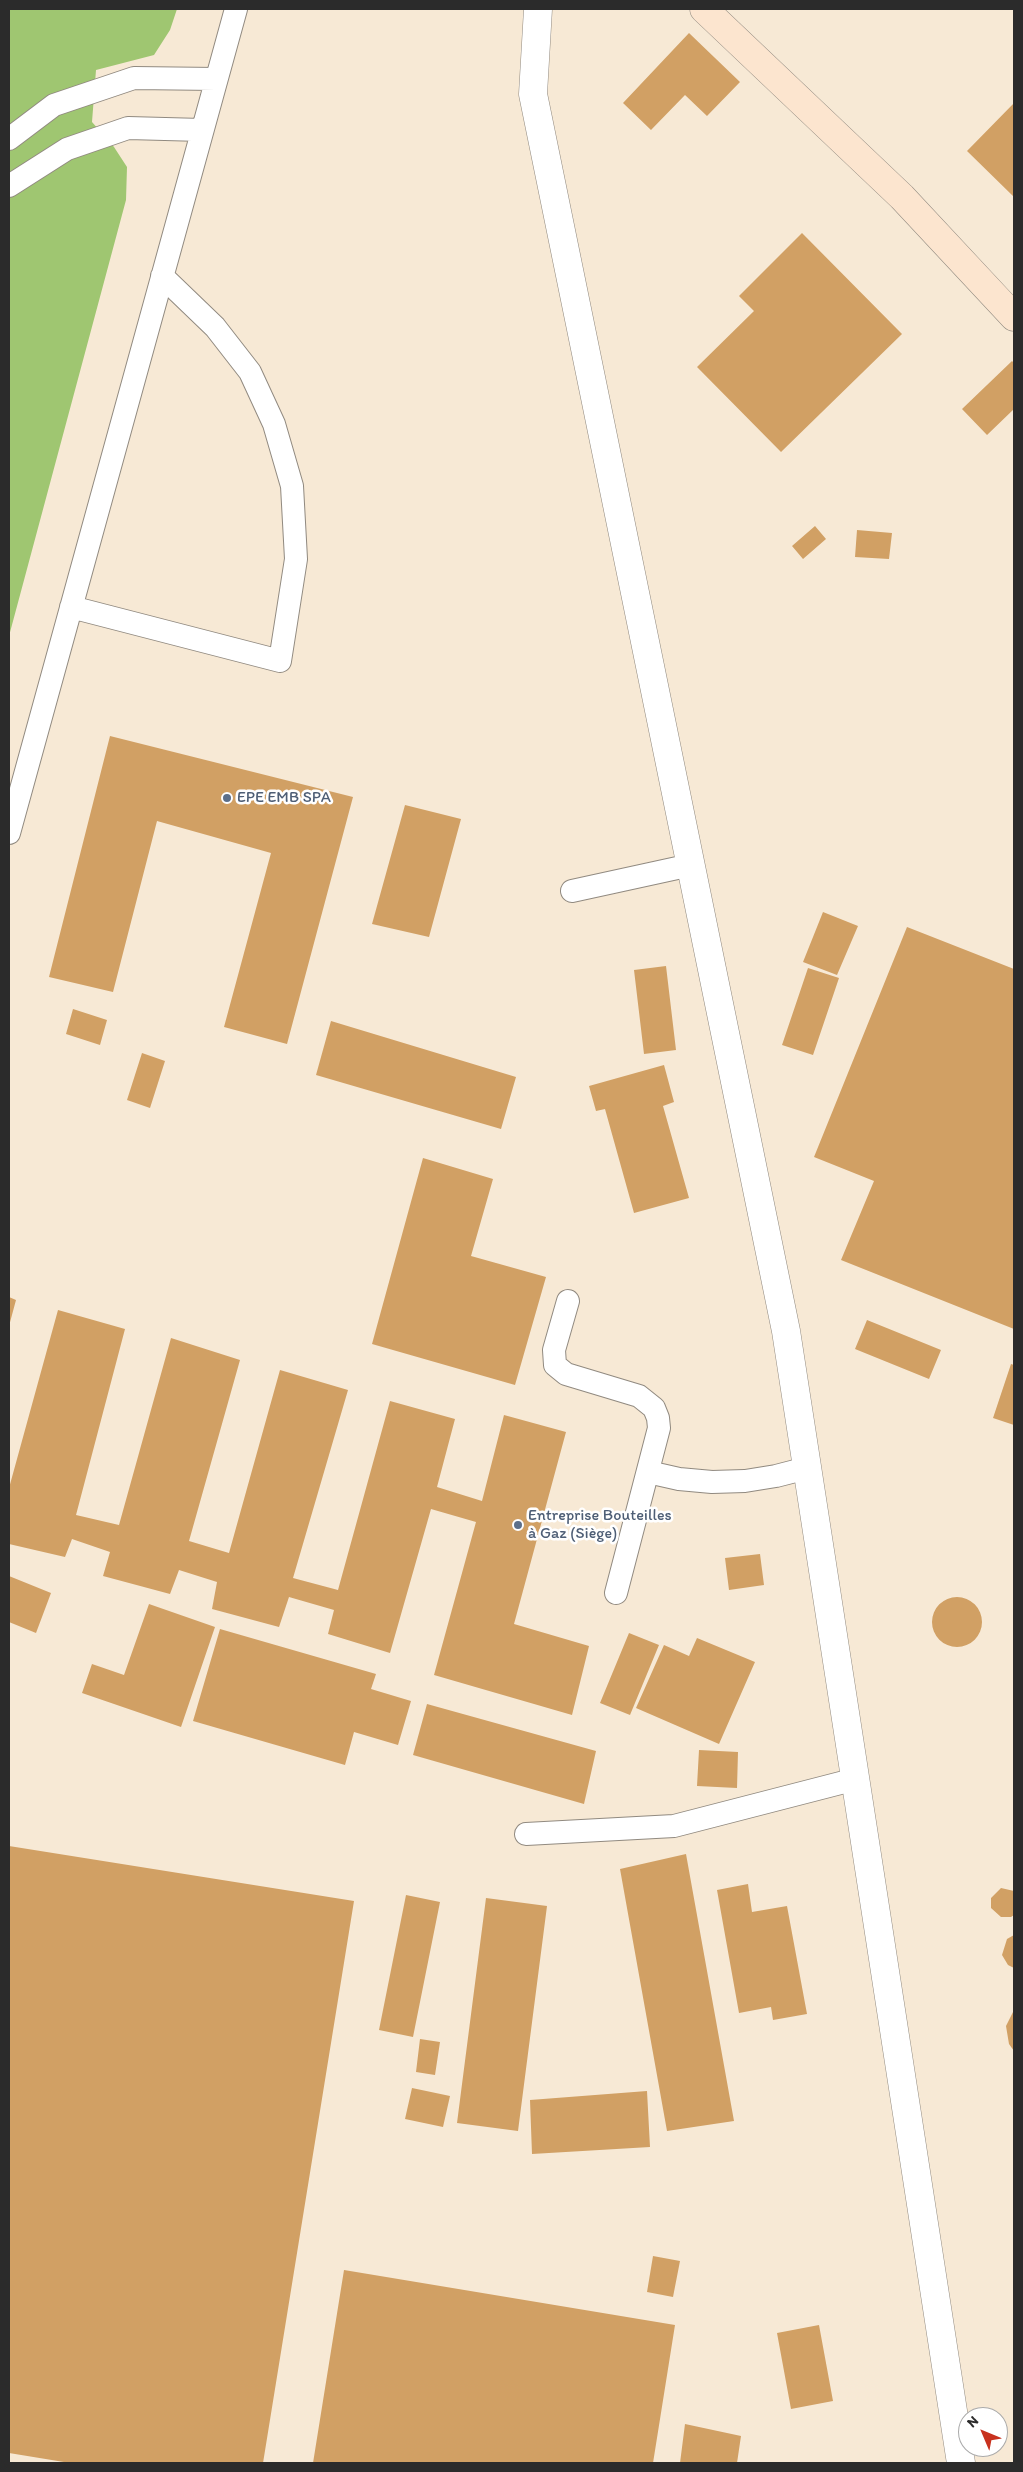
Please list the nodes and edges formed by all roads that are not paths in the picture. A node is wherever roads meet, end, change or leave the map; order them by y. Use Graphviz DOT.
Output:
graph roads {
  1 [pos="236,9"];
  2 [pos="538,9"];
  3 [pos="704,9"];
  4 [pos="216,79"];
  5 [pos="202,130"];
  6 [pos="9,138"];
  7 [pos="9,186"];
  8 [pos="162,276"];
  9 [pos="1014,317"];
  10 [pos="71,607"];
  11 [pos="9,833"];
  12 [pos="691,865"];
  13 [pos="572,891"];
  14 [pos="568,1301"];
  15 [pos="807,1468"];
  16 [pos="648,1472"];
  17 [pos="616,1593"];
  18 [pos="856,1779"];
  19 [pos="526,1834"];
  20 [pos="961,2463"];
  1 -- 4 [label="lane"];
  2 -- 12 [label="street"];
  3 -- 9 [label="main road"];
  4 -- 5 [label="lane"];
  4 -- 6 [label="lane"];
  5 -- 7 [label="lane"];
  5 -- 8 [label="lane"];
  8 -- 10 [label="lane"];
  8 -- 10 [label="lane"];
  10 -- 11 [label="lane"];
  12 -- 13 [label="lane"];
  12 -- 15 [label="street"];
  14 -- 16 [label="lane"];
  15 -- 16 [label="lane"];
  15 -- 18 [label="street"];
  16 -- 17 [label="lane"];
  18 -- 19 [label="lane"];
  18 -- 20 [label="street"];
}
